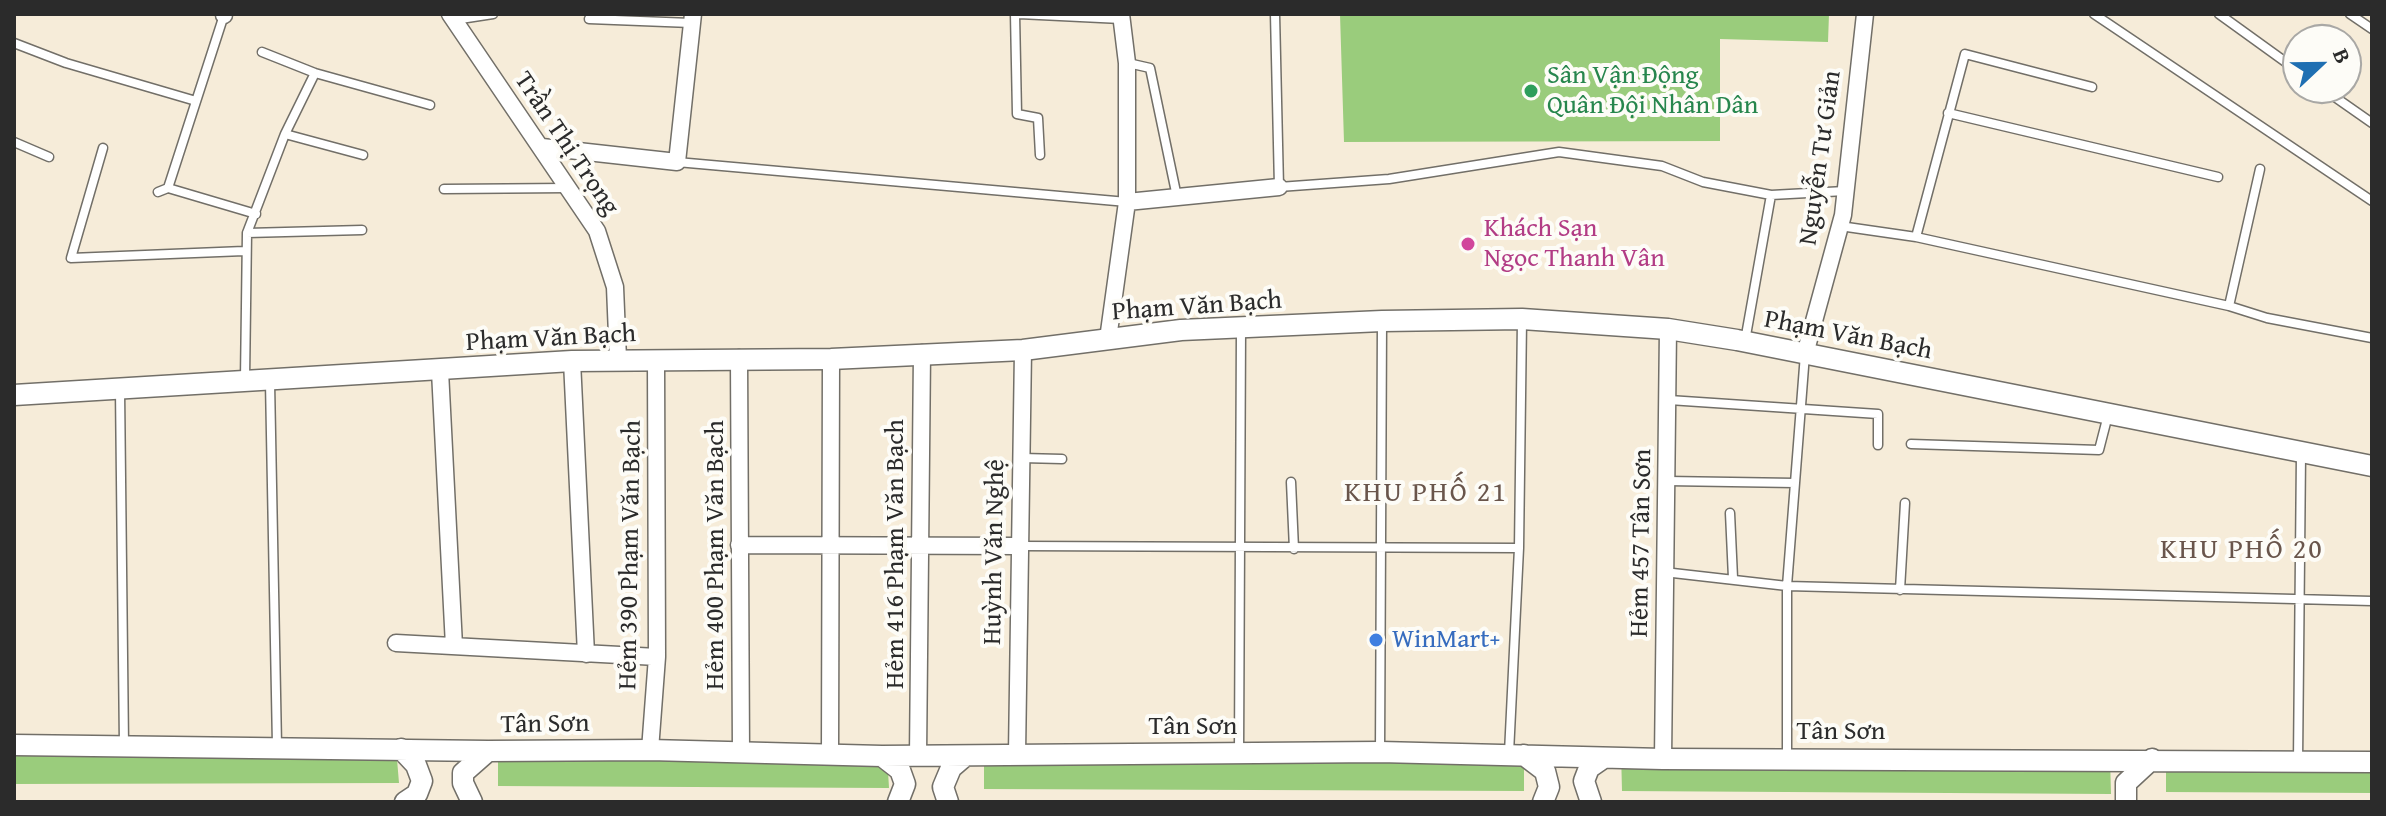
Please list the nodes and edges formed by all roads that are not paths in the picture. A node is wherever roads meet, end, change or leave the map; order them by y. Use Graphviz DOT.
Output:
graph roads {
  1 [pos="224,14"];
  2 [pos="493,14"];
  3 [pos="1017,14"];
  4 [pos="1275,14"];
  5 [pos="1865,14"];
  6 [pos="2094,14"];
  7 [pos="2219,14"];
  8 [pos="2350,14"];
  9 [pos="1121,16"];
  10 [pos="452,17"];
  11 [pos="619,17"];
  12 [pos="692,18"];
  13 [pos="589,19"];
  14 [pos="2372,29"];
  15 [pos="14,43"];
  16 [pos="262,52"];
  17 [pos="2282,59"];
  18 [pos="1127,63"];
  19 [pos="315,73"];
  20 [pos="2092,87"];
  21 [pos="196,101"];
  22 [pos="2345,104"];
  23 [pos="430,105"];
  24 [pos="1948,113"];
  25 [pos="2372,123"];
  26 [pos="285,134"];
  27 [pos="14,142"];
  28 [pos="542,147"];
  29 [pos="103,148"];
  30 [pos="363,155"];
  31 [pos="1040,155"];
  32 [pos="49,157"];
  33 [pos="677,162"];
  34 [pos="2260,169"];
  35 [pos="2218,177"];
  36 [pos="1279,187"];
  37 [pos="168,188"];
  38 [pos="569,188"];
  39 [pos="444,189"];
  40 [pos="1845,191"];
  41 [pos="158,192"];
  42 [pos="1771,195"];
  43 [pos="1177,197"];
  44 [pos="2372,201"];
  45 [pos="1127,202"];
  46 [pos="256,214"];
  47 [pos="1840,226"];
  48 [pos="362,230"];
  49 [pos="247,233"];
  50 [pos="1916,237"];
  51 [pos="244,251"];
  52 [pos="2229,306"];
  53 [pos="1522,319"];
  54 [pos="1382,321"];
  55 [pos="1241,329"];
  56 [pos="1668,329"];
  57 [pos="2372,338"];
  58 [pos="1108,339"];
  59 [pos="1745,341"];
  60 [pos="1023,350"];
  61 [pos="922,353"];
  62 [pos="1805,354"];
  63 [pos="739,358"];
  64 [pos="618,359"];
  65 [pos="831,359"];
  66 [pos="572,361"];
  67 [pos="656,361"];
  68 [pos="440,371"];
  69 [pos="270,377"];
  70 [pos="245,379"];
  71 [pos="120,390"];
  72 [pos="14,395"];
  73 [pos="1669,400"];
  74 [pos="1798,409"];
  75 [pos="2108,414"];
  76 [pos="1911,444"];
  77 [pos="1878,445"];
  78 [pos="2301,450"];
  79 [pos="1021,458"];
  80 [pos="1062,459"];
  81 [pos="2372,466"];
  82 [pos="1666,481"];
  83 [pos="1291,482"];
  84 [pos="1795,483"];
  85 [pos="1905,503"];
  86 [pos="1730,513"];
  87 [pos="921,544"];
  88 [pos="739,545"];
  89 [pos="831,545"];
  90 [pos="1019,546"];
  91 [pos="1519,548"];
  92 [pos="1242,549"];
  93 [pos="1294,549"];
  94 [pos="1382,549"];
  95 [pos="1664,572"];
  96 [pos="1733,578"];
  97 [pos="1787,586"];
  98 [pos="1900,590"];
  99 [pos="2298,600"];
  100 [pos="2372,601"];
  101 [pos="396,643"];
  102 [pos="454,646"];
  103 [pos="586,654"];
  104 [pos="657,657"];
  105 [pos="14,745"];
  106 [pos="277,746"];
  107 [pos="124,747"];
  108 [pos="401,749"];
  109 [pos="650,750"];
  110 [pos="488,751"];
  111 [pos="1380,752"];
  112 [pos="741,753"];
  113 [pos="830,753"];
  114 [pos="1239,753"];
  115 [pos="1017,754"];
  116 [pos="1515,754"];
  117 [pos="882,756"];
  118 [pos="918,756"];
  119 [pos="965,756"];
  120 [pos="1787,758"];
  121 [pos="1602,759"];
  122 [pos="1663,759"];
  123 [pos="2152,759"];
  124 [pos="2298,761"];
  125 [pos="2372,762"];
  126 [pos="405,802"];
  127 [pos="472,802"];
  128 [pos="898,802"];
  129 [pos="948,802"];
  130 [pos="1543,802"];
  131 [pos="1591,802"];
  132 [pos="2126,802"];
  1 -- 21 [label="lane"];
  2 -- 10 [label="lane"];
  3 -- 9 [label="lane"];
  3 -- 31 [label="lane"];
  4 -- 36 [label="lane"];
  5 -- 40 [label="street, Nguyễn Tư Giản"];
  6 -- 44 [label="lane"];
  7 -- 17 [label="lane"];
  8 -- 14 [label="lane"];
  9 -- 18 [label="street"];
  10 -- 28 [label="street, Trần Thị Trọng"];
  11 -- 12 [label="lane"];
  11 -- 13 [label="lane"];
  12 -- 33 [label="street"];
  15 -- 21 [label="lane"];
  16 -- 19 [label="lane"];
  18 -- 43 [label="lane"];
  18 -- 45 [label="street"];
  19 -- 23 [label="lane"];
  19 -- 26 [label="lane"];
  20 -- 24 [label="lane"];
  21 -- 37 [label="lane"];
  22 -- 25 [label="lane"];
  24 -- 35 [label="lane"];
  24 -- 50 [label="lane"];
  26 -- 30 [label="lane"];
  26 -- 46 [label="lane"];
  27 -- 32 [label="lane"];
  28 -- 33 [label="street"];
  28 -- 38 [label="street, Trần Thị Trọng"];
  29 -- 51 [label="lane"];
  33 -- 45 [label="lane"];
  34 -- 52 [label="lane"];
  36 -- 42 [label="lane"];
  36 -- 43 [label="street"];
  37 -- 41 [label="lane"];
  37 -- 46 [label="lane"];
  38 -- 39 [label="lane"];
  38 -- 64 [label="street, Trần Thị Trọng"];
  40 -- 42 [label="lane"];
  40 -- 47 [label="street, Nguyễn Tư Giản"];
  42 -- 59 [label="lane"];
  43 -- 45 [label="street"];
  45 -- 58 [label="street"];
  46 -- 49 [label="lane"];
  47 -- 50 [label="lane"];
  47 -- 62 [label="street, Nguyễn Tư Giản"];
  48 -- 49 [label="lane"];
  49 -- 51 [label="lane"];
  50 -- 52 [label="lane"];
  51 -- 70 [label="lane"];
  52 -- 57 [label="lane"];
  53 -- 54 [label="street, Phạm Văn Bạch"];
  53 -- 56 [label="street, Phạm Văn Bạch"];
  53 -- 91 [label="lane"];
  54 -- 55 [label="street, Phạm Văn Bạch"];
  54 -- 94 [label="lane"];
  55 -- 58 [label="street, Phạm Văn Bạch"];
  55 -- 92 [label="lane"];
  56 -- 59 [label="street, Phạm Văn Bạch"];
  56 -- 73 [label="street, Hẻm 457 Tân Sơn"];
  58 -- 60 [label="street, Phạm Văn Bạch"];
  59 -- 62 [label="street, Phạm Văn Bạch"];
  60 -- 61 [label="street, Phạm Văn Bạch"];
  60 -- 79 [label="street, Huỳnh Văn Nghệ"];
  61 -- 65 [label="street, Phạm Văn Bạch"];
  61 -- 87 [label="street, Hẻm 416 Phạm Văn Bạch"];
  62 -- 74 [label="lane"];
  62 -- 75 [label="street, Phạm Văn Bạch"];
  63 -- 65 [label="street, Phạm Văn Bạch"];
  63 -- 67 [label="street, Phạm Văn Bạch"];
  63 -- 88 [label="street, Hẻm 400 Phạm Văn Bạch"];
  64 -- 66 [label="street, Phạm Văn Bạch"];
  64 -- 67 [label="street, Phạm Văn Bạch"];
  65 -- 89 [label="street"];
  66 -- 68 [label="street, Phạm Văn Bạch"];
  66 -- 103 [label="street"];
  67 -- 104 [label="street, Hẻm 390 Phạm Văn Bạch"];
  68 -- 69 [label="street, Phạm Văn Bạch"];
  68 -- 102 [label="street"];
  69 -- 70 [label="street, Phạm Văn Bạch"];
  69 -- 106 [label="lane"];
  70 -- 71 [label="street, Phạm Văn Bạch"];
  71 -- 72 [label="street, Phạm Văn Bạch"];
  71 -- 107 [label="lane"];
  73 -- 74 [label="lane"];
  73 -- 82 [label="street, Hẻm 457 Tân Sơn"];
  74 -- 77 [label="lane"];
  74 -- 84 [label="lane"];
  75 -- 76 [label="lane"];
  75 -- 78 [label="street, Phạm Văn Bạch"];
  78 -- 81 [label="street, Phạm Văn Bạch"];
  78 -- 99 [label="lane"];
  79 -- 80 [label="lane"];
  79 -- 90 [label="street, Huỳnh Văn Nghệ"];
  82 -- 84 [label="lane"];
  82 -- 95 [label="street, Hẻm 457 Tân Sơn"];
  83 -- 93 [label="lane"];
  84 -- 97 [label="lane"];
  85 -- 98 [label="lane"];
  86 -- 96 [label="lane"];
  87 -- 89 [label="street"];
  87 -- 90 [label="street"];
  87 -- 118 [label="street, Hẻm 416 Phạm Văn Bạch"];
  88 -- 89 [label="street"];
  88 -- 112 [label="street, Hẻm 400 Phạm Văn Bạch"];
  89 -- 113 [label="street"];
  90 -- 92 [label="lane"];
  90 -- 115 [label="street, Huỳnh Văn Nghệ"];
  91 -- 94 [label="lane"];
  91 -- 116 [label="lane"];
  92 -- 93 [label="lane"];
  92 -- 114 [label="lane"];
  93 -- 94 [label="lane"];
  94 -- 111 [label="lane"];
  95 -- 96 [label="lane"];
  95 -- 122 [label="street, Hẻm 457 Tân Sơn"];
  96 -- 97 [label="lane"];
  97 -- 98 [label="lane"];
  97 -- 120 [label="lane"];
  98 -- 99 [label="lane"];
  99 -- 100 [label="lane"];
  99 -- 124 [label="lane"];
  101 -- 102 [label="street"];
  102 -- 103 [label="street"];
  103 -- 104 [label="street"];
  104 -- 109 [label="street, Hẻm 390 Phạm Văn Bạch"];
  105 -- 107 [label="street, Tân Sơn"];
  106 -- 107 [label="street, Tân Sơn"];
  106 -- 108 [label="street, Tân Sơn"];
  108 -- 110 [label="street, Tân Sơn"];
  108 -- 126 [label="street"];
  109 -- 110 [label="street, Tân Sơn"];
  109 -- 112 [label="street, Tân Sơn"];
  110 -- 127 [label="street"];
  111 -- 114 [label="street, Tân Sơn"];
  111 -- 116 [label="street, Tân Sơn"];
  112 -- 113 [label="street, Tân Sơn"];
  113 -- 117 [label="street, Tân Sơn"];
  114 -- 115 [label="street, Tân Sơn"];
  115 -- 119 [label="street, Tân Sơn"];
  116 -- 121 [label="street, Tân Sơn"];
  116 -- 130 [label="street"];
  117 -- 118 [label="street, Tân Sơn"];
  117 -- 128 [label="street"];
  118 -- 119 [label="street, Tân Sơn"];
  119 -- 129 [label="street"];
  120 -- 122 [label="street, Tân Sơn"];
  120 -- 123 [label="street, Tân Sơn"];
  121 -- 122 [label="street, Tân Sơn"];
  121 -- 131 [label="street"];
  123 -- 124 [label="street, Tân Sơn"];
  123 -- 132 [label="street"];
  124 -- 125 [label="street, Tân Sơn"];
}
